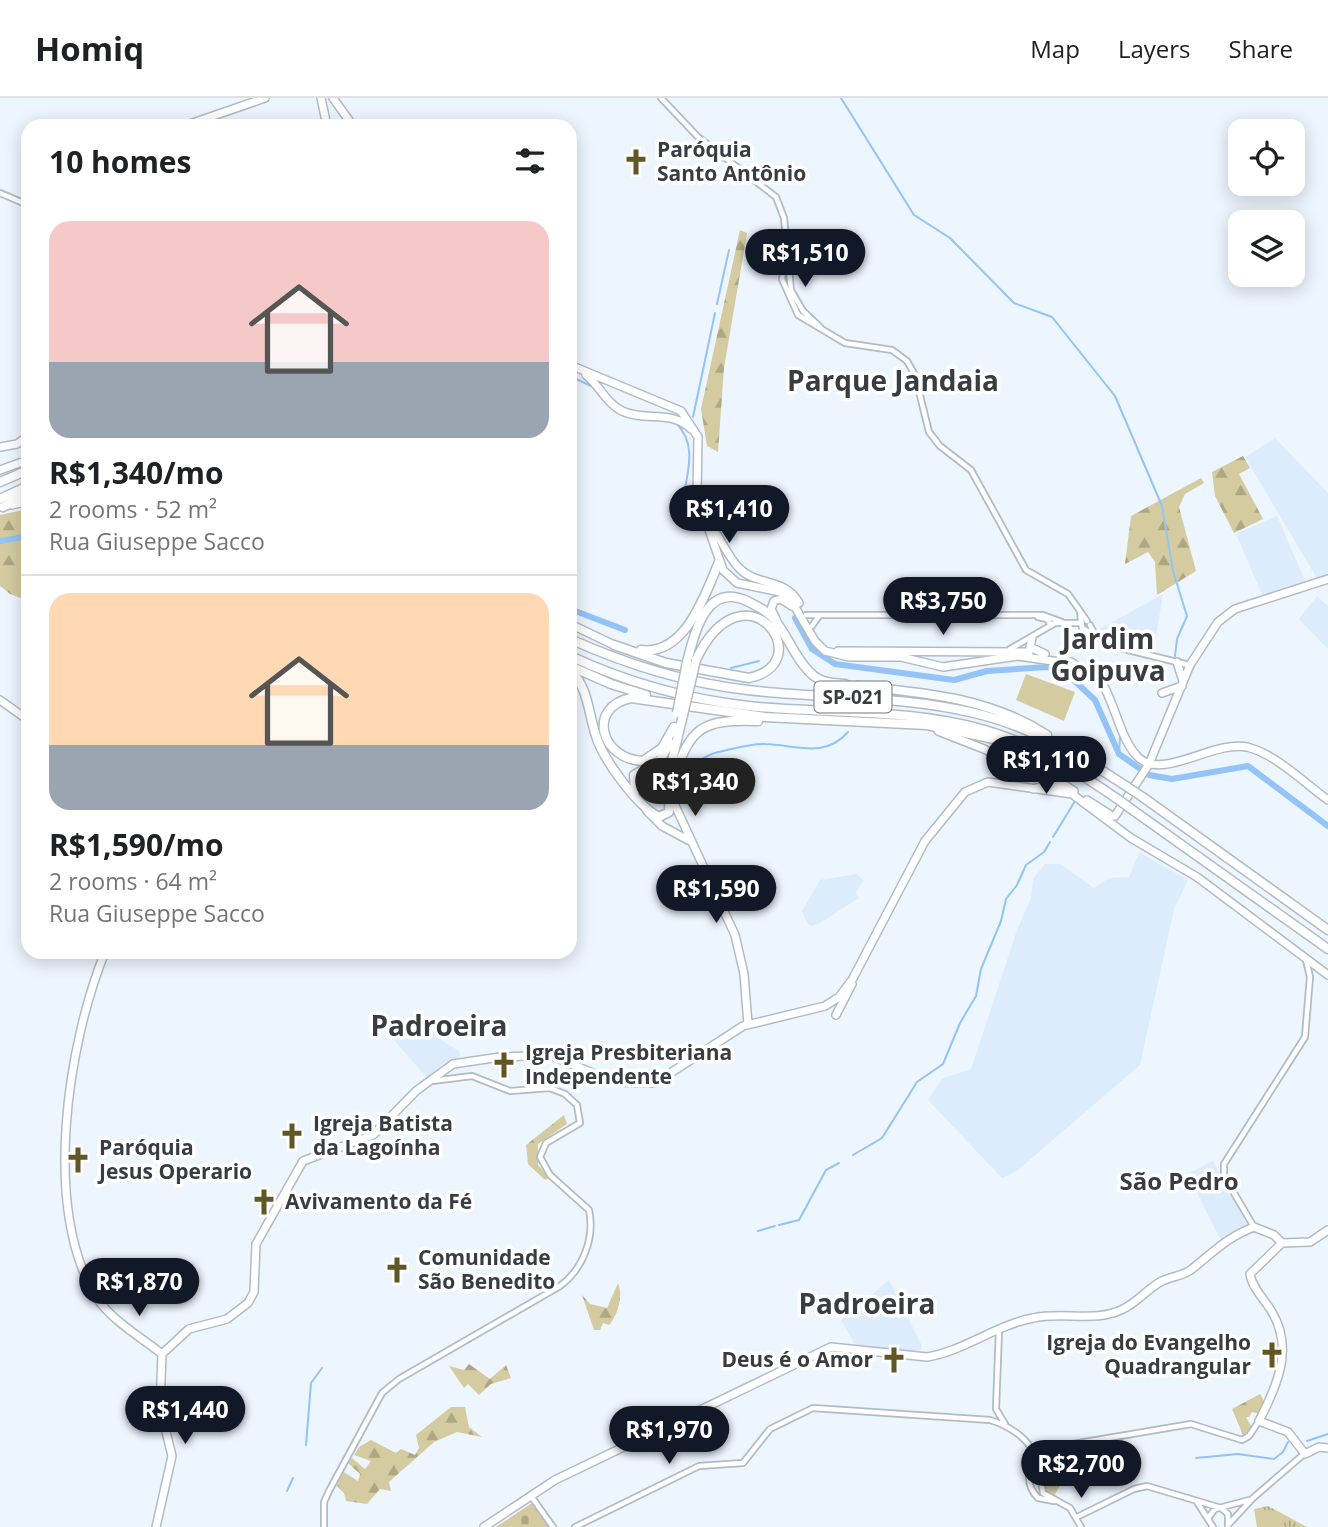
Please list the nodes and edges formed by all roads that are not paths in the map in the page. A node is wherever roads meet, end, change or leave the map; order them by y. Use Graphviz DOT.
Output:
graph roads {
  1 [pos="265,98"];
  2 [pos="333,98"];
  3 [pos="661,98"];
  4 [pos="320,100"];
  5 [pos="204,119"];
  6 [pos="325,119"];
  7 [pos="346,119"];
  8 [pos="0,193"];
  9 [pos="21,202"];
  10 [pos="787,245"];
  11 [pos="782,272"];
  12 [pos="788,278"];
  13 [pos="782,279"];
  14 [pos="800,312"];
  15 [pos="577,369"];
  16 [pos="577,370"];
  17 [pos="617,384"];
  18 [pos="605,397"];
  19 [pos="649,398"];
  20 [pos="644,416"];
  21 [pos="698,437"];
  22 [pos="21,441"];
  23 [pos="0,447"];
  24 [pos="21,462"];
  25 [pos="0,470"];
  26 [pos="21,473"];
  27 [pos="0,482"];
  28 [pos="21,491"];
  29 [pos="21,497"];
  30 [pos="21,502"];
  31 [pos="1,505"];
  32 [pos="705,517"];
  33 [pos="719,562"];
  34 [pos="739,568"];
  35 [pos="712,578"];
  36 [pos="1328,579"];
  37 [pos="803,615"];
  38 [pos="819,616"];
  39 [pos="1030,616"];
  40 [pos="776,620"];
  41 [pos="1062,622"];
  42 [pos="1051,625"];
  43 [pos="1085,625"];
  44 [pos="812,626"];
  45 [pos="577,627"];
  46 [pos="1032,638"];
  47 [pos="577,642"];
  48 [pos="692,644"];
  49 [pos="614,645"];
  50 [pos="975,650"];
  51 [pos="1001,651"];
  52 [pos="1018,651"];
  53 [pos="939,652"];
  54 [pos="1045,654"];
  55 [pos="577,659"];
  56 [pos="691,661"];
  57 [pos="1177,662"];
  58 [pos="974,663"];
  59 [pos="1074,664"];
  60 [pos="1190,665"];
  61 [pos="943,667"];
  62 [pos="577,671"];
  63 [pos="577,679"];
  64 [pos="845,684"];
  65 [pos="857,685"];
  66 [pos="1183,685"];
  67 [pos="1161,693"];
  68 [pos="0,700"];
  69 [pos="674,703"];
  70 [pos="680,714"];
  71 [pos="21,715"];
  72 [pos="819,722"];
  73 [pos="910,725"];
  74 [pos="674,727"];
  75 [pos="1032,748"];
  76 [pos="1076,753"];
  77 [pos="1148,767"];
  78 [pos="1053,784"];
  79 [pos="671,785"];
  80 [pos="1029,789"];
  81 [pos="1056,793"];
  82 [pos="1072,794"];
  83 [pos="1328,800"];
  84 [pos="673,801"];
  85 [pos="641,803"];
  86 [pos="1122,808"];
  87 [pos="1098,814"];
  88 [pos="690,843"];
  89 [pos="1328,930"];
  90 [pos="1328,949"];
  91 [pos="1303,953"];
  92 [pos="103,959"];
  93 [pos="1321,968"];
  94 [pos="1328,975"];
  95 [pos="1310,977"];
  96 [pos="852,980"];
  97 [pos="836,1015"];
  98 [pos="748,1024"];
  99 [pos="427,1082"];
  100 [pos="1254,1227"];
  101 [pos="1328,1230"];
  102 [pos="1282,1243"];
  103 [pos="999,1329"];
  104 [pos="162,1354"];
  105 [pos="996,1409"];
  106 [pos="987,1420"];
  107 [pos="1259,1421"];
  108 [pos="1006,1425"];
  109 [pos="1031,1447"];
  110 [pos="1049,1448"];
  111 [pos="1328,1448"];
  112 [pos="1041,1449"];
  113 [pos="1305,1454"];
  114 [pos="1035,1457"];
  115 [pos="530,1495"];
  116 [pos="1253,1498"];
  117 [pos="1055,1501"];
  118 [pos="1196,1502"];
  119 [pos="1222,1508"];
  120 [pos="1077,1517"];
  121 [pos="1208,1518"];
  122 [pos="1228,1526"];
  123 [pos="156,1527"];
  124 [pos="324,1527"];
  125 [pos="484,1527"];
  126 [pos="553,1527"];
  127 [pos="575,1527"];
  128 [pos="1081,1527"];
  129 [pos="1213,1527"];
  1 -- 5 [label="main road"];
  2 -- 7 [label="main road"];
  3 -- 10 [label="street"];
  4 -- 6 [label="main road"];
  8 -- 9 [label="street"];
  10 -- 11 [label="street"];
  10 -- 12 [label="street"];
  11 -- 12 [label="street"];
  11 -- 13 [label="street"];
  12 -- 13 [label="street"];
  12 -- 14 [label="street"];
  13 -- 14 [label="street"];
  14 -- 43 [label="street"];
  15 -- 17 [label="main road"];
  16 -- 18 [label="main road"];
  17 -- 18 [label="main road"];
  17 -- 19 [label="main road"];
  18 -- 20 [label="main road"];
  19 -- 20 [label="main road"];
  19 -- 21 [label="main road"];
  20 -- 21 [label="main road"];
  21 -- 32 [label="main road"];
  22 -- 23 [label="main road"];
  24 -- 25 [label="main road"];
  26 -- 27 [label="highway"];
  28 -- 31 [label="highway"];
  29 -- 31 [label="highway"];
  30 -- 31 [label="main road"];
  32 -- 33 [label="main road"];
  32 -- 34 [label="main road"];
  33 -- 34 [label="main road"];
  33 -- 35 [label="highway"];
  33 -- 37 [label="main road"];
  34 -- 37 [label="main road"];
  35 -- 48 [label="highway"];
  35 -- 49 [label="highway"];
  36 -- 60 [label="main road"];
  37 -- 38 [label="street"];
  37 -- 40 [label="main road"];
  37 -- 44 [label="main road"];
  37 -- 61 [label="main road"];
  38 -- 39 [label="street"];
  38 -- 44 [label="street"];
  39 -- 41 [label="street"];
  39 -- 42 [label="street"];
  40 -- 48 [label="highway"];
  40 -- 64 [label="highway"];
  41 -- 42 [label="street"];
  41 -- 43 [label="street"];
  42 -- 46 [label="street"];
  43 -- 57 [label="street"];
  44 -- 53 [label="main road"];
  45 -- 49 [label="main road"];
  46 -- 51 [label="street"];
  46 -- 52 [label="street"];
  46 -- 54 [label="main road"];
  47 -- 76 [label="highway, SP-021"];
  48 -- 56 [label="highway"];
  49 -- 56 [label="highway"];
  50 -- 51 [label="main road"];
  50 -- 53 [label="main road"];
  50 -- 58 [label="main road"];
  51 -- 52 [label="main road"];
  52 -- 54 [label="main road"];
  52 -- 58 [label="main road"];
  53 -- 61 [label="main road"];
  54 -- 59 [label="main road"];
  55 -- 75 [label="highway, SP-021"];
  56 -- 70 [label="highway, bridge"];
  57 -- 60 [label="street"];
  57 -- 66 [label="main road"];
  58 -- 59 [label="main road"];
  58 -- 61 [label="main road"];
  59 -- 77 [label="main road"];
  60 -- 66 [label="main road"];
  62 -- 69 [label="highway"];
  63 -- 85 [label="highway"];
  65 -- 76 [label="highway"];
  66 -- 67 [label="main road"];
  66 -- 77 [label="main road"];
  68 -- 71 [label="main road"];
  69 -- 72 [label="highway"];
  69 -- 74 [label="highway"];
  70 -- 74 [label="highway"];
  70 -- 79 [label="highway"];
  72 -- 73 [label="highway"];
  72 -- 79 [label="highway"];
  73 -- 75 [label="highway"];
  73 -- 78 [label="main road"];
  74 -- 85 [label="highway"];
  75 -- 90 [label="highway, SP-021, bridge"];
  76 -- 89 [label="highway, SP-021, bridge"];
  77 -- 83 [label="main road"];
  77 -- 86 [label="main road"];
  78 -- 80 [label="main road"];
  78 -- 81 [label="main road"];
  78 -- 82 [label="main road"];
  78 -- 86 [label="main road"];
  79 -- 84 [label="highway"];
  79 -- 85 [label="highway"];
  80 -- 81 [label="main road"];
  80 -- 96 [label="main road"];
  81 -- 82 [label="main road"];
  82 -- 87 [label="main road"];
  84 -- 88 [label="main road"];
  85 -- 88 [label="main road"];
  86 -- 87 [label="main road"];
  87 -- 91 [label="main road"];
  88 -- 98 [label="main road"];
  91 -- 93 [label="main road"];
  91 -- 95 [label="street"];
  92 -- 104 [label="main road"];
  93 -- 94 [label="main road"];
  93 -- 95 [label="street"];
  95 -- 100 [label="street"];
  96 -- 97 [label="main road"];
  96 -- 98 [label="main road"];
  98 -- 99 [label="main road"];
  99 -- 104 [label="main road"];
  99 -- 124 [label="street"];
  100 -- 102 [label="main road"];
  100 -- 103 [label="main road"];
  101 -- 102 [label="main road"];
  102 -- 107 [label="main road"];
  103 -- 105 [label="street"];
  103 -- 115 [label="main road"];
  104 -- 123 [label="main road"];
  105 -- 106 [label="street"];
  105 -- 108 [label="street"];
  106 -- 108 [label="street"];
  106 -- 127 [label="street"];
  107 -- 110 [label="street"];
  107 -- 113 [label="main road"];
  108 -- 109 [label="street"];
  109 -- 112 [label="street"];
  109 -- 114 [label="street"];
  110 -- 112 [label="street"];
  110 -- 117 [label="street"];
  111 -- 113 [label="main road"];
  112 -- 114 [label="street"];
  113 -- 116 [label="street"];
  114 -- 117 [label="street"];
  115 -- 125 [label="main road"];
  115 -- 126 [label="street"];
  116 -- 119 [label="street"];
  116 -- 122 [label="street"];
  117 -- 120 [label="street"];
  118 -- 119 [label="street"];
  118 -- 120 [label="street"];
  118 -- 121 [label="street"];
  119 -- 121 [label="street"];
  119 -- 122 [label="street"];
  120 -- 128 [label="street"];
  121 -- 129 [label="street"];
}
